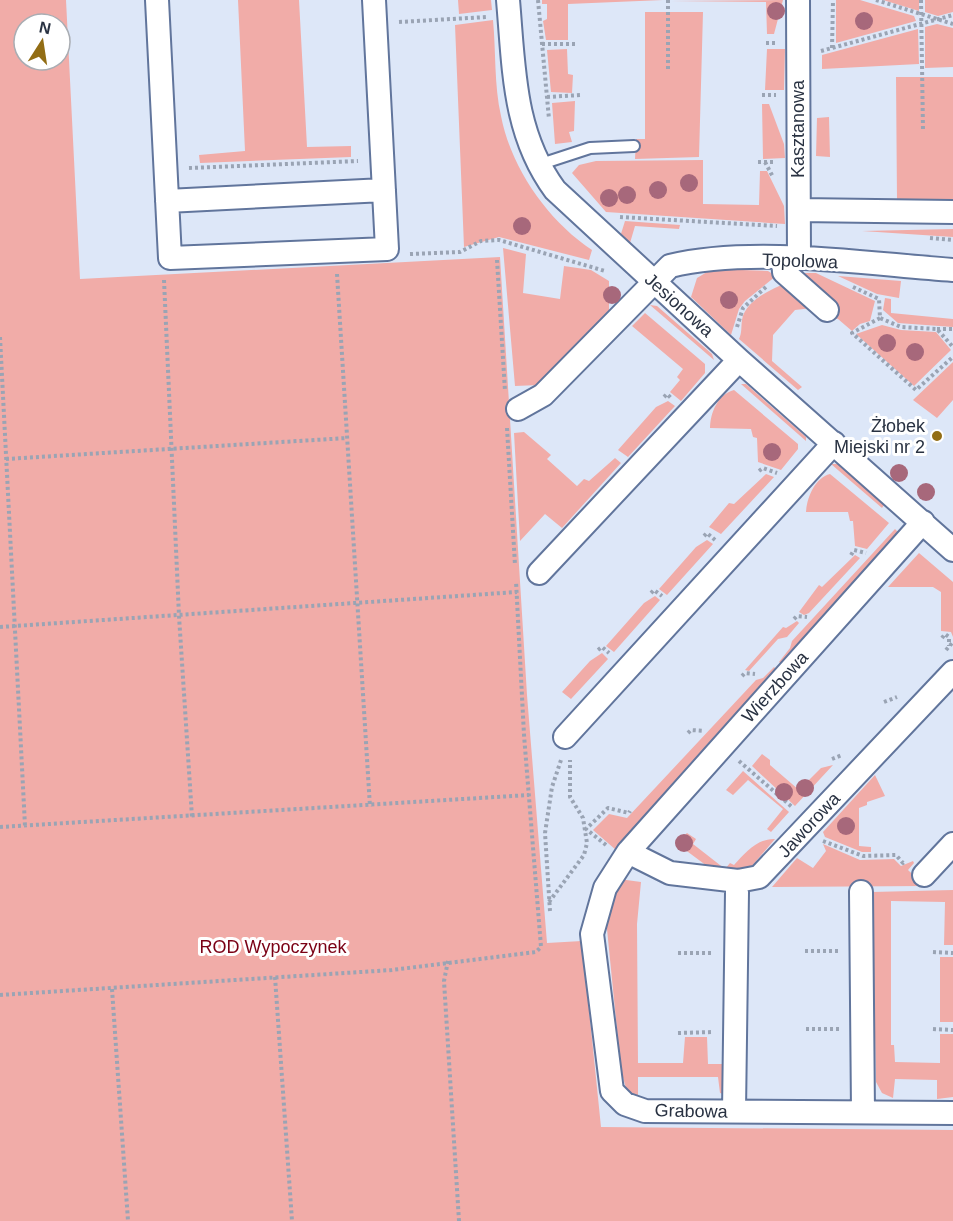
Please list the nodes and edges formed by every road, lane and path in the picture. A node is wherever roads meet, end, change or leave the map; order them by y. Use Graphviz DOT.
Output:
graph roads {
  1 [pos="158,0"];
  2 [pos="374,0"];
  3 [pos="508,0"];
  4 [pos="538,0"];
  5 [pos="668,0"];
  6 [pos="798,0"];
  7 [pos="833,0"];
  8 [pos="876,0"];
  9 [pos="921,0"];
  10 [pos="921,14"];
  11 [pos="953,15"];
  12 [pos="491,17"];
  13 [pos="936,19"];
  14 [pos="392,23"];
  15 [pos="921,23"];
  16 [pos="953,24"];
  17 [pos="542,44"];
  18 [pos="577,44"];
  19 [pos="832,48"];
  20 [pos="816,52"];
  21 [pos="668,69"];
  22 [pos="780,94"];
  23 [pos="581,95"];
  24 [pos="762,95"];
  25 [pos="547,97"];
  26 [pos="923,130"];
  27 [pos="634,146"];
  28 [pos="382,160"];
  29 [pos="548,162"];
  30 [pos="180,168"];
  31 [pos="384,190"];
  32 [pos="167,201"];
  33 [pos="953,212"];
  34 [pos="612,217"];
  35 [pos="793,219"];
  36 [pos="499,240"];
  37 [pos="387,249"];
  38 [pos="497,260"];
  39 [pos="789,263"];
  40 [pos="337,270"];
  41 [pos="953,270"];
  42 [pos="164,280"];
  43 [pos="654,282"];
  44 [pos="879,299"];
  45 [pos="827,310"];
  46 [pos="880,318"];
  47 [pos="938,329"];
  48 [pos="953,329"];
  49 [pos="0,337"];
  50 [pos="953,347"];
  51 [pos="953,357"];
  52 [pos="739,360"];
  53 [pos="510,409"];
  54 [pos="347,438"];
  55 [pos="834,444"];
  56 [pos="171,450"];
  57 [pos="6,459"];
  58 [pos="759,471"];
  59 [pos="780,474"];
  60 [pos="923,522"];
  61 [pos="704,536"];
  62 [pos="718,542"];
  63 [pos="953,550"];
  64 [pos="867,553"];
  65 [pos="851,555"];
  66 [pos="539,573"];
  67 [pos="517,592"];
  68 [pos="651,593"];
  69 [pos="665,599"];
  70 [pos="357,604"];
  71 [pos="179,616"];
  72 [pos="808,617"];
  73 [pos="794,619"];
  74 [pos="16,626"];
  75 [pos="0,627"];
  76 [pos="942,638"];
  77 [pos="949,646"];
  78 [pos="598,650"];
  79 [pos="612,656"];
  80 [pos="953,672"];
  81 [pos="756,674"];
  82 [pos="742,676"];
  83 [pos="704,731"];
  84 [pos="688,733"];
  85 [pos="722,746"];
  86 [pos="566,748"];
  87 [pos="529,795"];
  88 [pos="621,803"];
  89 [pos="370,807"];
  90 [pos="615,810"];
  91 [pos="192,817"];
  92 [pos="800,820"];
  93 [pos="25,826"];
  94 [pos="0,827"];
  95 [pos="590,832"];
  96 [pos="953,844"];
  97 [pos="620,851"];
  98 [pos="904,853"];
  99 [pos="896,855"];
  100 [pos="917,867"];
  101 [pos="737,892"];
  102 [pos="861,892"];
  103 [pos="549,902"];
  104 [pos="550,911"];
  105 [pos="805,951"];
  106 [pos="862,951"];
  107 [pos="933,952"];
  108 [pos="678,953"];
  109 [pos="736,953"];
  110 [pos="953,953"];
  111 [pos="448,961"];
  112 [pos="275,977"];
  113 [pos="112,988"];
  114 [pos="0,995"];
  115 [pos="806,1029"];
  116 [pos="862,1029"];
  117 [pos="933,1029"];
  118 [pos="953,1030"];
  119 [pos="735,1032"];
  120 [pos="678,1033"];
  121 [pos="734,1111"];
  122 [pos="862,1112"];
  123 [pos="953,1113"];
  124 [pos="129,1221"];
  125 [pos="292,1221"];
  126 [pos="459,1221"];
  1 -- 32 [label="street"];
  2 -- 28 [label="street"];
  3 -- 29 [label="street, Jesionowa"];
  4 -- 17 [label="path"];
  5 -- 21 [label="path"];
  6 -- 35 [label="street, Kasztanowa"];
  7 -- 19 [label="path"];
  8 -- 10 [label="path"];
  9 -- 10 [label="path"];
  10 -- 13 [label="path"];
  10 -- 15 [label="path"];
  11 -- 13 [label="path"];
  12 -- 14 [label="path"];
  13 -- 15 [label="path"];
  13 -- 16 [label="path"];
  15 -- 19 [label="path"];
  15 -- 26 [label="path"];
  17 -- 18 [label="path"];
  17 -- 25 [label="path"];
  19 -- 20 [label="path"];
  22 -- 24 [label="path"];
  23 -- 25 [label="path"];
  25 -- 29 [label="path"];
  27 -- 29 [label="lane"];
  28 -- 30 [label="path"];
  28 -- 31 [label="street"];
  29 -- 43 [label="street, Jesionowa"];
  31 -- 32 [label="street"];
  31 -- 37 [label="street"];
  32 -- 37 [label="street"];
  33 -- 35 [label="street"];
  34 -- 35 [label="path"];
  35 -- 39 [label="street, Kasztanowa"];
  36 -- 37 [label="path"];
  38 -- 53 [label="path"];
  39 -- 41 [label="street, Topolowa"];
  39 -- 43 [label="street, Topolowa"];
  39 -- 45 [label="street"];
  39 -- 52 [label="path"];
  40 -- 54 [label="path"];
  42 -- 56 [label="path"];
  43 -- 52 [label="street, Jesionowa"];
  43 -- 53 [label="street, Topolowa"];
  44 -- 46 [label="path"];
  46 -- 47 [label="path"];
  46 -- 51 [label="path"];
  47 -- 48 [label="path"];
  47 -- 50 [label="path"];
  49 -- 57 [label="path"];
  52 -- 55 [label="street, Jesionowa"];
  52 -- 66 [label="street"];
  53 -- 67 [label="path"];
  54 -- 56 [label="path"];
  54 -- 70 [label="path"];
  55 -- 60 [label="street, Jesionowa"];
  55 -- 86 [label="street"];
  56 -- 57 [label="path"];
  56 -- 71 [label="path"];
  57 -- 74 [label="path"];
  58 -- 59 [label="path"];
  60 -- 63 [label="street, Jesionowa"];
  60 -- 85 [label="street, Wierzbowa"];
  61 -- 62 [label="path"];
  64 -- 65 [label="path"];
  67 -- 70 [label="path"];
  67 -- 87 [label="path"];
  68 -- 69 [label="path"];
  70 -- 71 [label="path"];
  70 -- 89 [label="path"];
  71 -- 74 [label="path"];
  71 -- 91 [label="path"];
  72 -- 73 [label="path"];
  74 -- 75 [label="path"];
  74 -- 93 [label="path"];
  76 -- 77 [label="path"];
  78 -- 79 [label="path"];
  80 -- 92 [label="street, Jaworowa"];
  81 -- 82 [label="path"];
  83 -- 84 [label="path"];
  85 -- 92 [label="path"];
  85 -- 97 [label="street, Wierzbowa"];
  86 -- 103 [label="path"];
  86 -- 103 [label="path"];
  87 -- 89 [label="path"];
  87 -- 111 [label="path"];
  88 -- 90 [label="path"];
  89 -- 91 [label="path"];
  91 -- 93 [label="path"];
  92 -- 97 [label="street, Jaworowa"];
  92 -- 99 [label="path"];
  93 -- 94 [label="path"];
  95 -- 97 [label="path"];
  96 -- 100 [label="street"];
  97 -- 121 [label="street, Grabowa"];
  98 -- 99 [label="path"];
  99 -- 100 [label="path"];
  101 -- 109 [label="street"];
  102 -- 106 [label="street"];
  103 -- 104 [label="path"];
  105 -- 106 [label="path"];
  106 -- 116 [label="street"];
  107 -- 110 [label="path"];
  108 -- 109 [label="path"];
  109 -- 119 [label="street"];
  111 -- 112 [label="path"];
  111 -- 126 [label="path"];
  112 -- 113 [label="path"];
  112 -- 125 [label="path"];
  113 -- 114 [label="path"];
  113 -- 124 [label="path"];
  115 -- 116 [label="path"];
  116 -- 122 [label="street"];
  117 -- 118 [label="path"];
  119 -- 120 [label="path"];
  119 -- 121 [label="street"];
  121 -- 122 [label="street, Grabowa"];
  122 -- 123 [label="street, Grabowa"];
}
